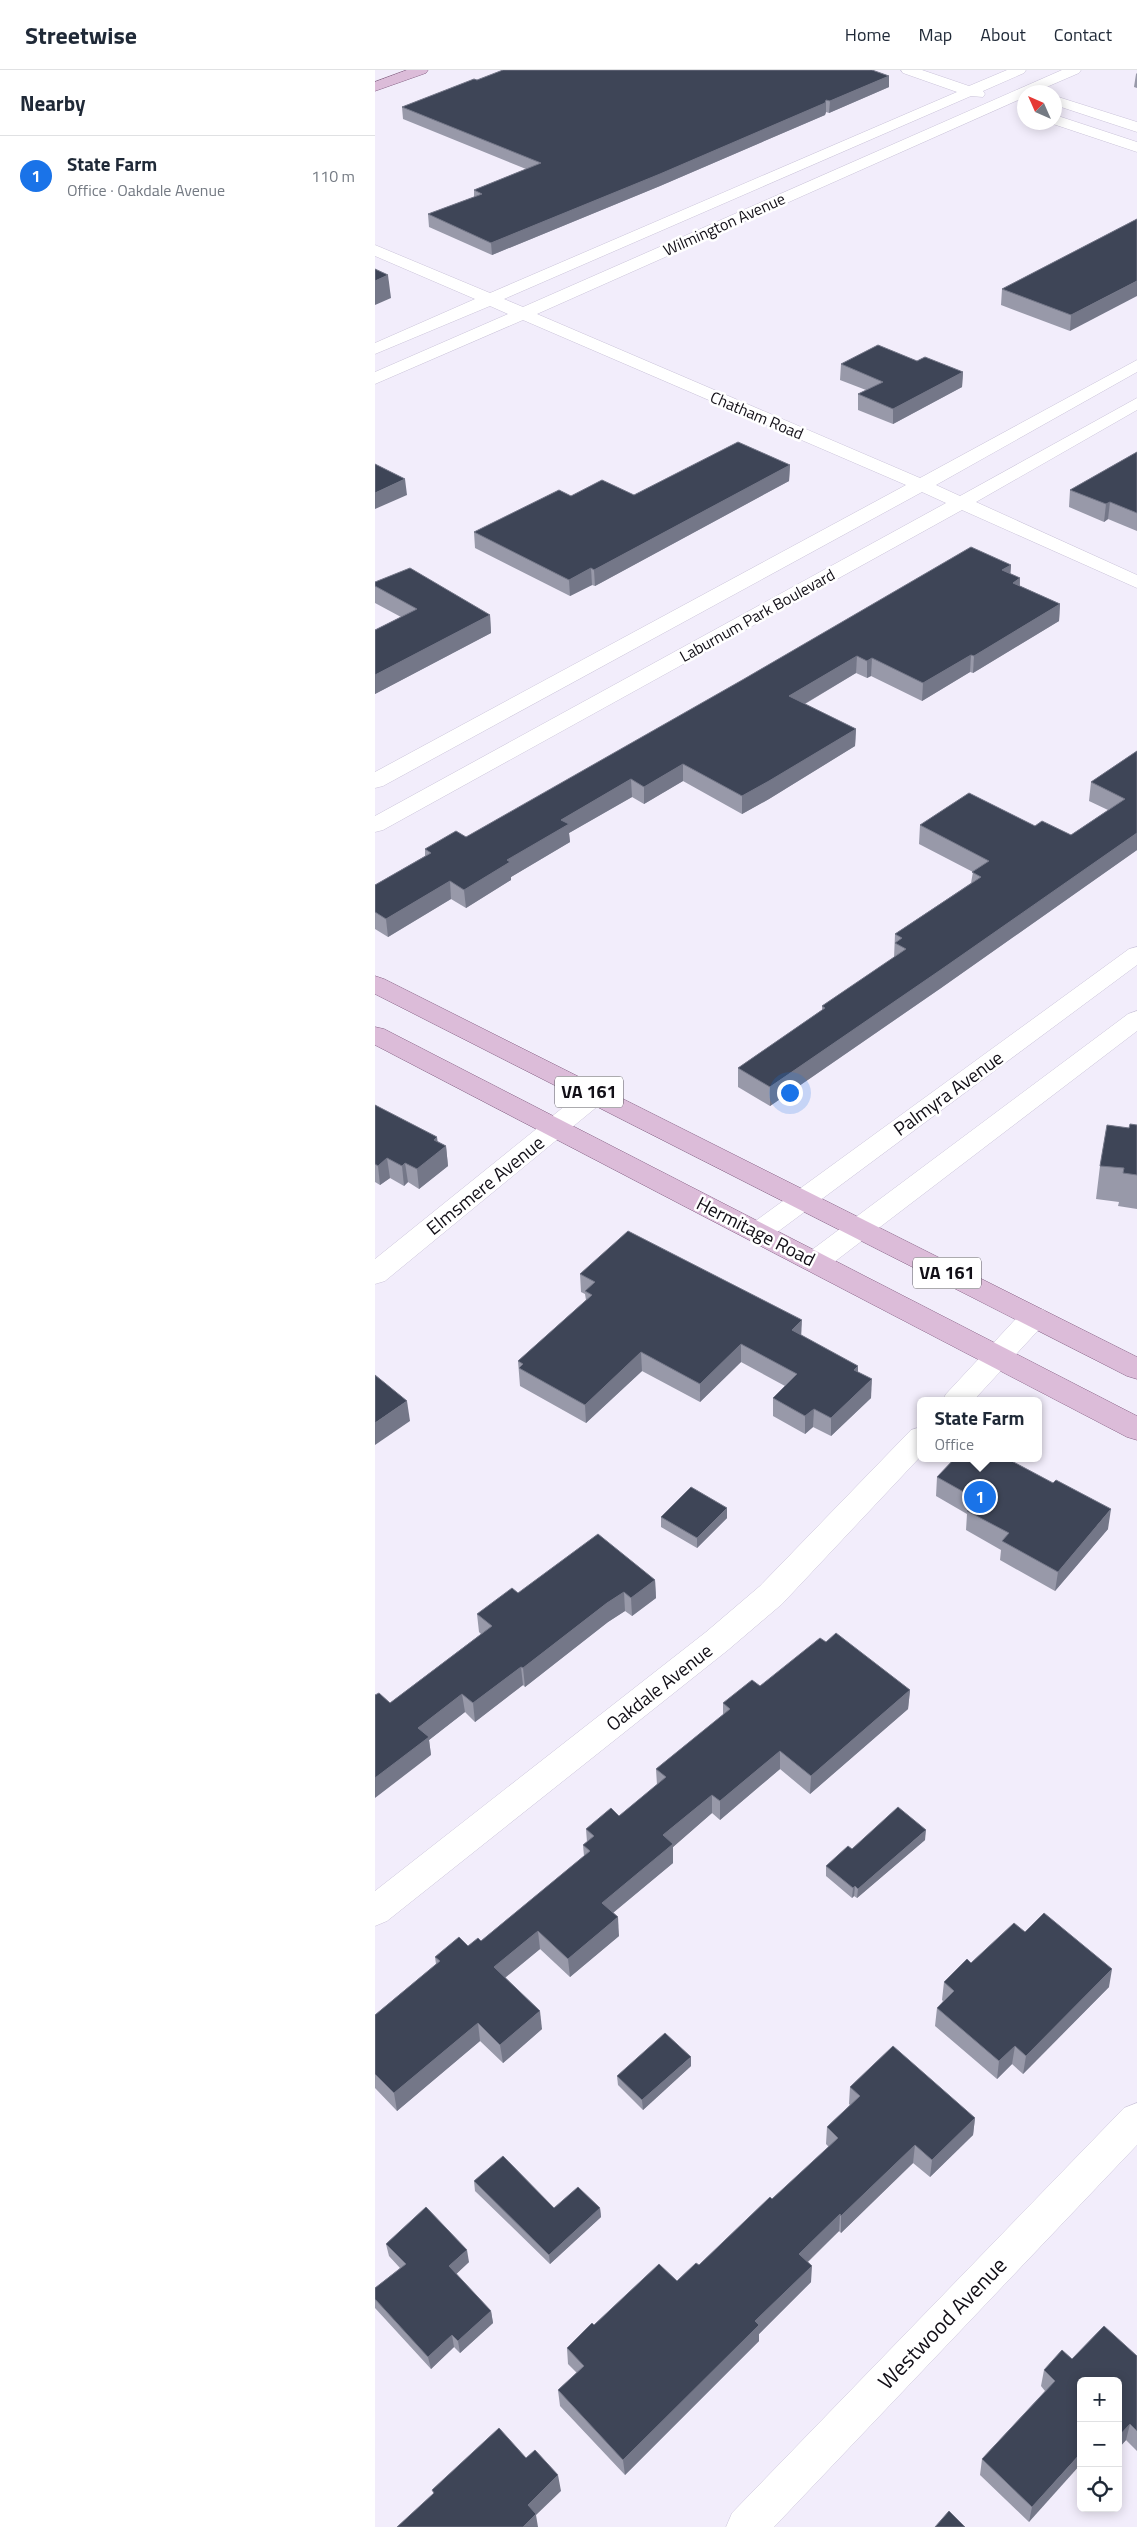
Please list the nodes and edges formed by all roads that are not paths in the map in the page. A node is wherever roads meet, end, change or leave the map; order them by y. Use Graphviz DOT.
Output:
graph roads {
  1 [pos="421,70"];
  2 [pos="908,70"];
  3 [pos="1019,70"];
  4 [pos="1074,70"];
  5 [pos="973,72"];
  6 [pos="996,80"];
  7 [pos="1044,85"];
  8 [pos="375,87"];
  9 [pos="1017,87"];
  10 [pos="970,91"];
  11 [pos="1017,96"];
  12 [pos="1001,102"];
  13 [pos="1062,102"];
  14 [pos="1017,107"];
  15 [pos="1062,122"];
  16 [pos="1137,127"];
  17 [pos="1137,147"];
  18 [pos="375,250"];
  19 [pos="489,299"];
  20 [pos="522,314"];
  21 [pos="375,349"];
  22 [pos="1137,366"];
  23 [pos="375,379"];
  24 [pos="1137,403"];
  25 [pos="921,485"];
  26 [pos="961,503"];
  27 [pos="1137,582"];
  28 [pos="375,781"];
  29 [pos="375,825"];
  30 [pos="1137,954"];
  31 [pos="375,984"];
  32 [pos="1137,1019"];
  33 [pos="375,1035"];
  34 [pos="595,1095"];
  35 [pos="555,1128"];
  36 [pos="802,1200"];
  37 [pos="859,1228"];
  38 [pos="759,1232"];
  39 [pos="815,1262"];
  40 [pos="375,1274"];
  41 [pos="1034,1317"];
  42 [pos="997,1356"];
  43 [pos="1137,1369"];
  44 [pos="960,1397"];
  45 [pos="1137,1429"];
  46 [pos="917,1442"];
  47 [pos="375,1911"];
  48 [pos="1137,2120"];
  49 [pos="746,2527"];
  1 -- 8 [label="main road"];
  2 -- 10 [label="street"];
  3 -- 6 [label="street, Wilmington Avenue"];
  4 -- 7 [label="street, Wilmington Avenue"];
  5 -- 6 [label="street"];
  6 -- 9 [label="street"];
  6 -- 10 [label="street, Wilmington Avenue"];
  10 -- 12 [label="street"];
  10 -- 19 [label="street, Wilmington Avenue"];
  11 -- 12 [label="street, Wilmington Avenue"];
  12 -- 14 [label="street"];
  12 -- 20 [label="street, Wilmington Avenue"];
  13 -- 16 [label="street"];
  15 -- 17 [label="street"];
  18 -- 19 [label="street, Chatham Road"];
  19 -- 20 [label="street, Chatham Road"];
  19 -- 21 [label="street, Wilmington Avenue"];
  20 -- 23 [label="street, Wilmington Avenue"];
  20 -- 25 [label="street, Chatham Road"];
  22 -- 25 [label="street, Laburnum Park Boulevard"];
  24 -- 26 [label="street, Laburnum Park Boulevard"];
  25 -- 26 [label="street, Chatham Road"];
  25 -- 28 [label="street, Laburnum Park Boulevard"];
  26 -- 27 [label="street, Chatham Road"];
  26 -- 29 [label="street, Laburnum Park Boulevard"];
  30 -- 36 [label="street, Palmyra Avenue"];
  31 -- 34 [label="main road, VA 161"];
  32 -- 37 [label="street"];
  33 -- 35 [label="main road, Hermitage Road / VA 161"];
  34 -- 35 [label="street, Elmsmere Avenue"];
  34 -- 36 [label="main road, VA 161"];
  35 -- 38 [label="main road, Hermitage Road / VA 161"];
  35 -- 40 [label="street, Elmsmere Avenue"];
  36 -- 37 [label="main road, VA 161"];
  36 -- 38 [label="street, Palmyra Avenue"];
  37 -- 39 [label="street"];
  37 -- 41 [label="main road, VA 161"];
  38 -- 39 [label="main road, Hermitage Road / VA 161"];
  39 -- 42 [label="main road, Hermitage Road / VA 161"];
  41 -- 42 [label="street"];
  41 -- 43 [label="main road, VA 161"];
  42 -- 44 [label="street"];
  42 -- 45 [label="main road, Hermitage Road / VA 161"];
  46 -- 47 [label="street, Oakdale Avenue"];
  48 -- 49 [label="street, Westwood Avenue"];
}
